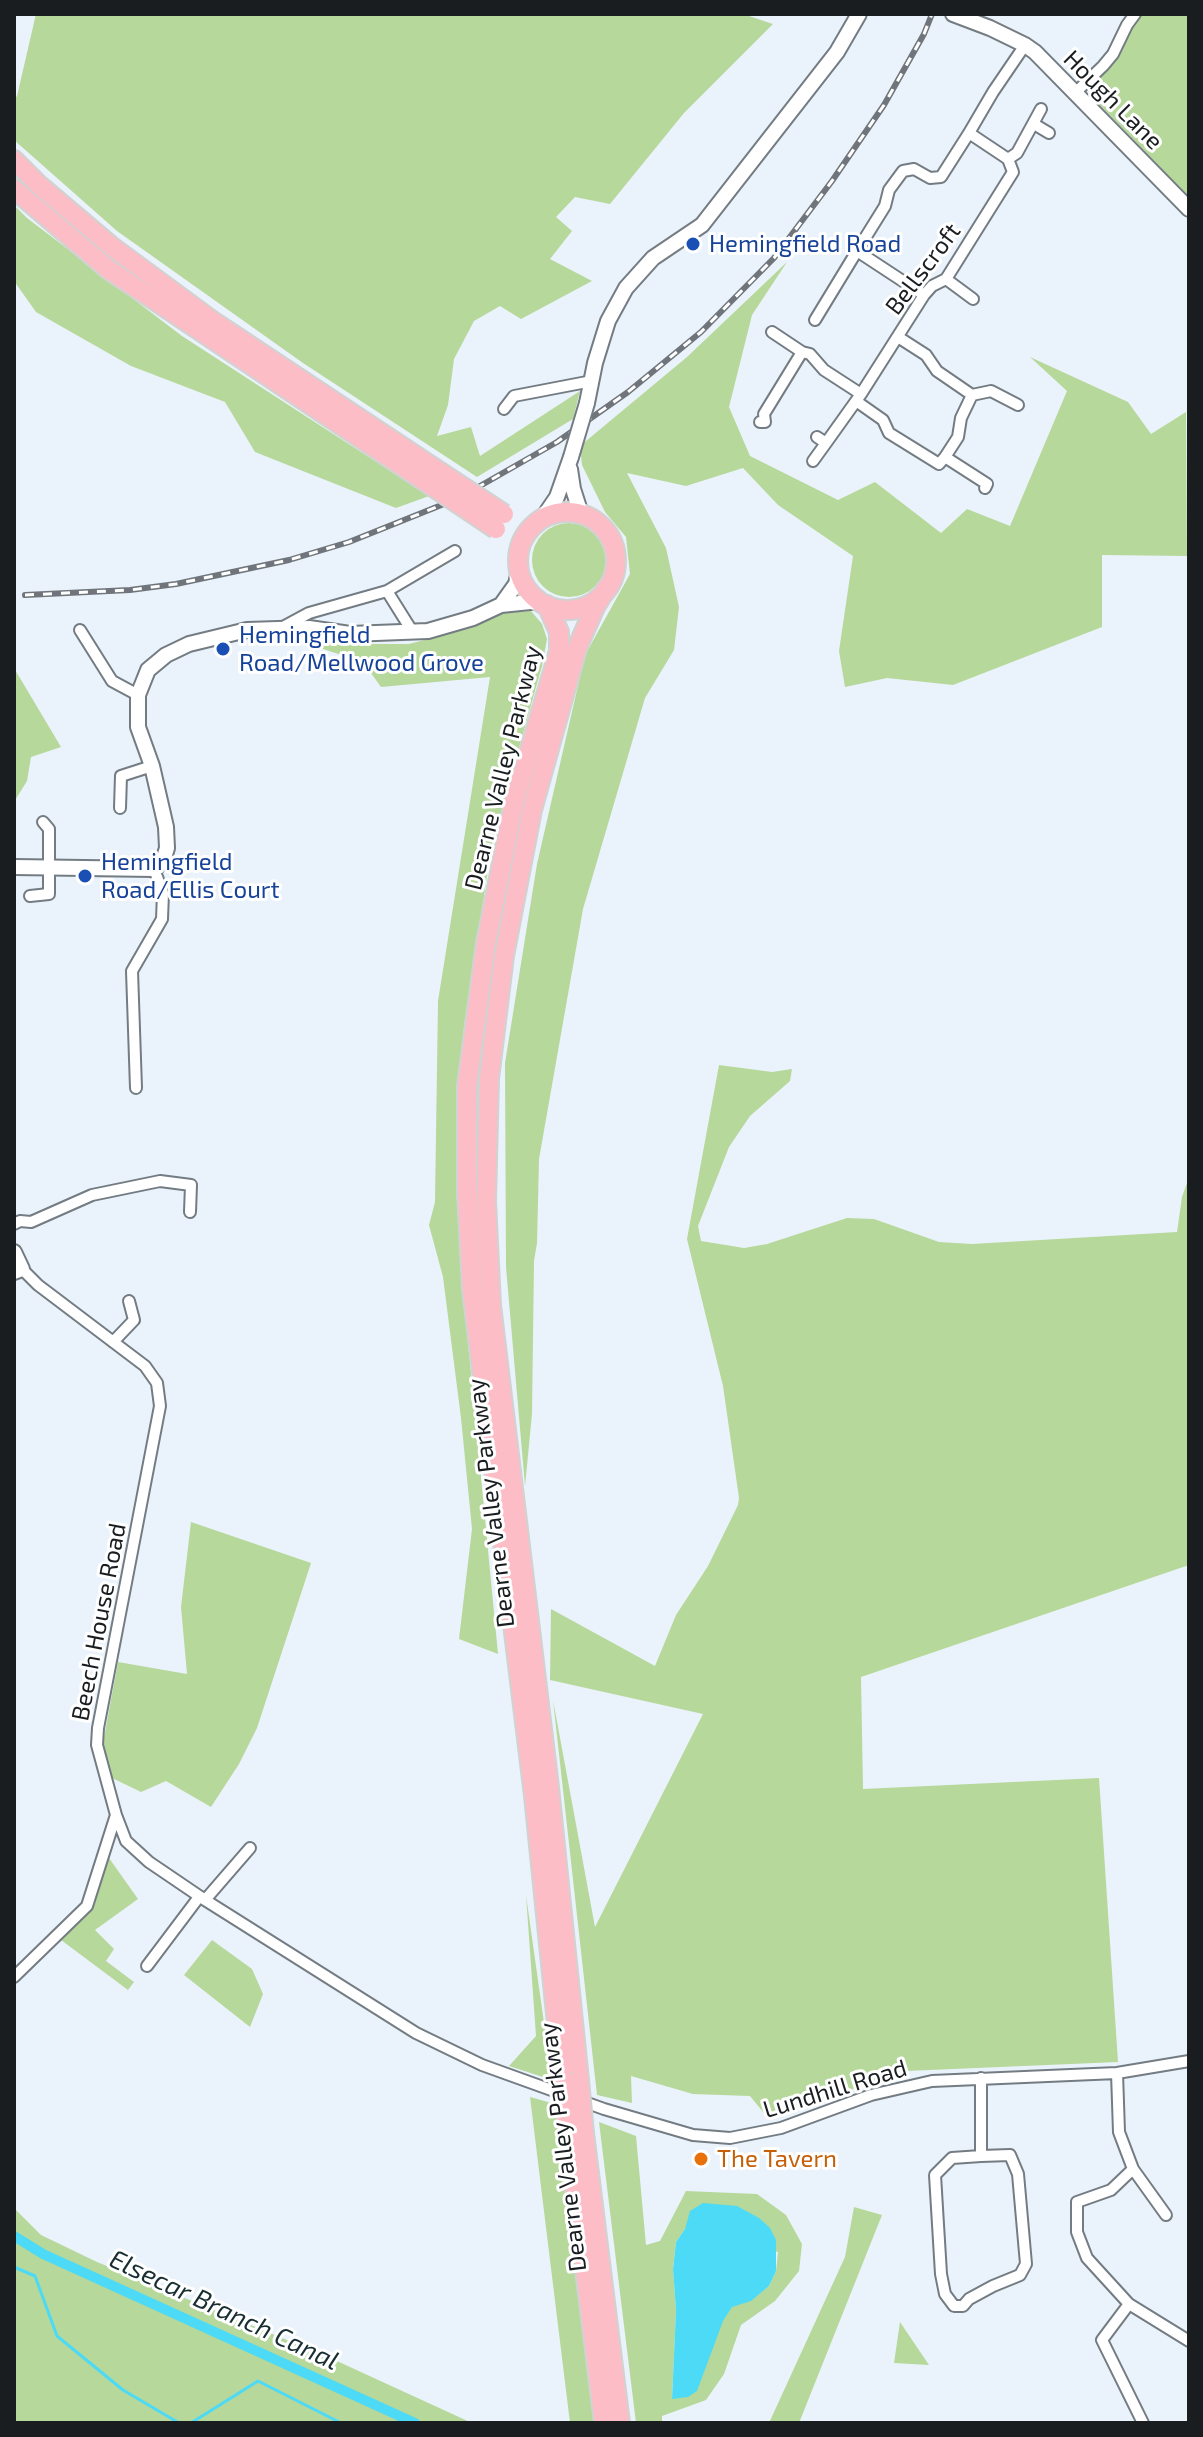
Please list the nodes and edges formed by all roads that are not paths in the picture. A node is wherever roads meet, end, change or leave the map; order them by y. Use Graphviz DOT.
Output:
graph roads {
  1 [pos="859,14"];
  2 [pos="953,14"];
  3 [pos="1117,14"];
  4 [pos="1135,14"];
  5 [pos="1127,25"];
  6 [pos="1025,45"];
  7 [pos="1075,93"];
  8 [pos="1041,109"];
  9 [pos="1034,124"];
  10 [pos="969,133"];
  11 [pos="1049,133"];
  12 [pos="1008,159"];
  13 [pos="14,160"];
  14 [pos="14,189"];
  15 [pos="1189,209"];
  16 [pos="857,251"];
  17 [pos="946,279"];
  18 [pos="924,295"];
  19 [pos="973,299"];
  20 [pos="815,320"];
  21 [pos="772,332"];
  22 [pos="898,337"];
  23 [pos="802,352"];
  24 [pos="592,381"];
  25 [pos="972,395"];
  26 [pos="858,397"];
  27 [pos="1018,405"];
  28 [pos="504,409"];
  29 [pos="760,422"];
  30 [pos="945,457"];
  31 [pos="571,459"];
  32 [pos="813,461"];
  33 [pos="427,473"];
  34 [pos="985,488"];
  35 [pos="581,514"];
  36 [pos="539,521"];
  37 [pos="500,522"];
  38 [pos="455,551"];
  39 [pos="519,568"];
  40 [pos="606,589"];
  41 [pos="387,591"];
  42 [pos="543,603"];
  43 [pos="501,605"];
  44 [pos="283,627"];
  45 [pos="80,630"];
  46 [pos="412,631"];
  47 [pos="138,695"];
  48 [pos="152,766"];
  49 [pos="120,808"];
  50 [pos="43,822"];
  51 [pos="14,867"];
  52 [pos="48,868"];
  53 [pos="154,869"];
  54 [pos="30,896"];
  55 [pos="136,1088"];
  56 [pos="190,1212"];
  57 [pos="14,1224"];
  58 [pos="14,1252"];
  59 [pos="18,1270"];
  60 [pos="129,1301"];
  61 [pos="113,1342"];
  62 [pos="116,1815"];
  63 [pos="250,1848"];
  64 [pos="202,1898"];
  65 [pos="147,1966"];
  66 [pos="14,1977"];
  67 [pos="1189,2061"];
  68 [pos="1117,2073"];
  69 [pos="570,2076"];
  70 [pos="981,2078"];
  71 [pos="547,2089"];
  72 [pos="576,2132"];
  73 [pos="981,2156"];
  74 [pos="1133,2169"];
  75 [pos="1166,2215"];
  76 [pos="1129,2304"];
  77 [pos="1189,2341"];
  78 [pos="604,2423"];
  79 [pos="620,2423"];
  80 [pos="1143,2423"];
  1 -- 24 [label="street"];
  2 -- 6 [label="street, Hough Lane"];
  3 -- 5 [label="street"];
  4 -- 5 [label="street"];
  5 -- 7 [label="street"];
  6 -- 7 [label="street, Hough Lane"];
  6 -- 10 [label="street"];
  7 -- 15 [label="street, Hough Lane"];
  8 -- 9 [label="street"];
  9 -- 11 [label="street"];
  9 -- 12 [label="street"];
  10 -- 12 [label="street"];
  10 -- 16 [label="street"];
  12 -- 17 [label="street, Bellscroft"];
  13 -- 33 [label="highway"];
  14 -- 33 [label="highway"];
  16 -- 18 [label="street"];
  16 -- 20 [label="street"];
  17 -- 18 [label="street, Bellscroft"];
  17 -- 19 [label="street"];
  18 -- 22 [label="street, Bellscroft"];
  21 -- 23 [label="street"];
  22 -- 25 [label="street"];
  22 -- 26 [label="street, Bellscroft"];
  23 -- 26 [label="street"];
  23 -- 29 [label="street"];
  24 -- 28 [label="street"];
  24 -- 31 [label="street, bridge"];
  25 -- 27 [label="street"];
  25 -- 30 [label="street"];
  26 -- 30 [label="street"];
  26 -- 32 [label="street, Bellscroft"];
  30 -- 34 [label="street"];
  31 -- 35 [label="street"];
  31 -- 36 [label="street"];
  33 -- 37 [label="highway, bridge"];
  35 -- 36 [label="highway"];
  35 -- 40 [label="highway"];
  36 -- 37 [label="highway"];
  36 -- 39 [label="highway"];
  37 -- 39 [label="highway"];
  38 -- 41 [label="street"];
  39 -- 42 [label="highway"];
  39 -- 43 [label="street"];
  40 -- 42 [label="highway"];
  40 -- 69 [label="highway, Dearne Valley Parkway"];
  41 -- 44 [label="street"];
  41 -- 46 [label="street"];
  42 -- 43 [label="street"];
  42 -- 69 [label="highway, Dearne Valley Parkway"];
  43 -- 46 [label="street"];
  44 -- 46 [label="street"];
  44 -- 47 [label="street"];
  45 -- 47 [label="street"];
  47 -- 48 [label="street"];
  48 -- 49 [label="street"];
  48 -- 53 [label="street"];
  50 -- 52 [label="street"];
  51 -- 52 [label="street"];
  52 -- 53 [label="street"];
  52 -- 54 [label="street"];
  53 -- 55 [label="street"];
  56 -- 57 [label="street"];
  58 -- 59 [label="street"];
  59 -- 61 [label="street, Beech House Road"];
  60 -- 61 [label="street"];
  61 -- 62 [label="street, Beech House Road"];
  62 -- 64 [label="street, Beech House Road"];
  62 -- 66 [label="street"];
  63 -- 64 [label="street"];
  64 -- 65 [label="street"];
  64 -- 71 [label="street, Beech House Road"];
  67 -- 68 [label="street, Lundhill Road"];
  68 -- 70 [label="street, Lundhill Road"];
  68 -- 74 [label="street"];
  69 -- 72 [label="highway, Dearne Valley Parkway, bridge"];
  70 -- 71 [label="street, Lundhill Road"];
  70 -- 73 [label="street"];
  72 -- 78 [label="highway, Dearne Valley Parkway"];
  72 -- 79 [label="highway, Dearne Valley Parkway"];
  73 -- 73 [label="street"];
  74 -- 75 [label="street"];
  74 -- 76 [label="street"];
  76 -- 77 [label="street"];
  76 -- 80 [label="street"];
}
